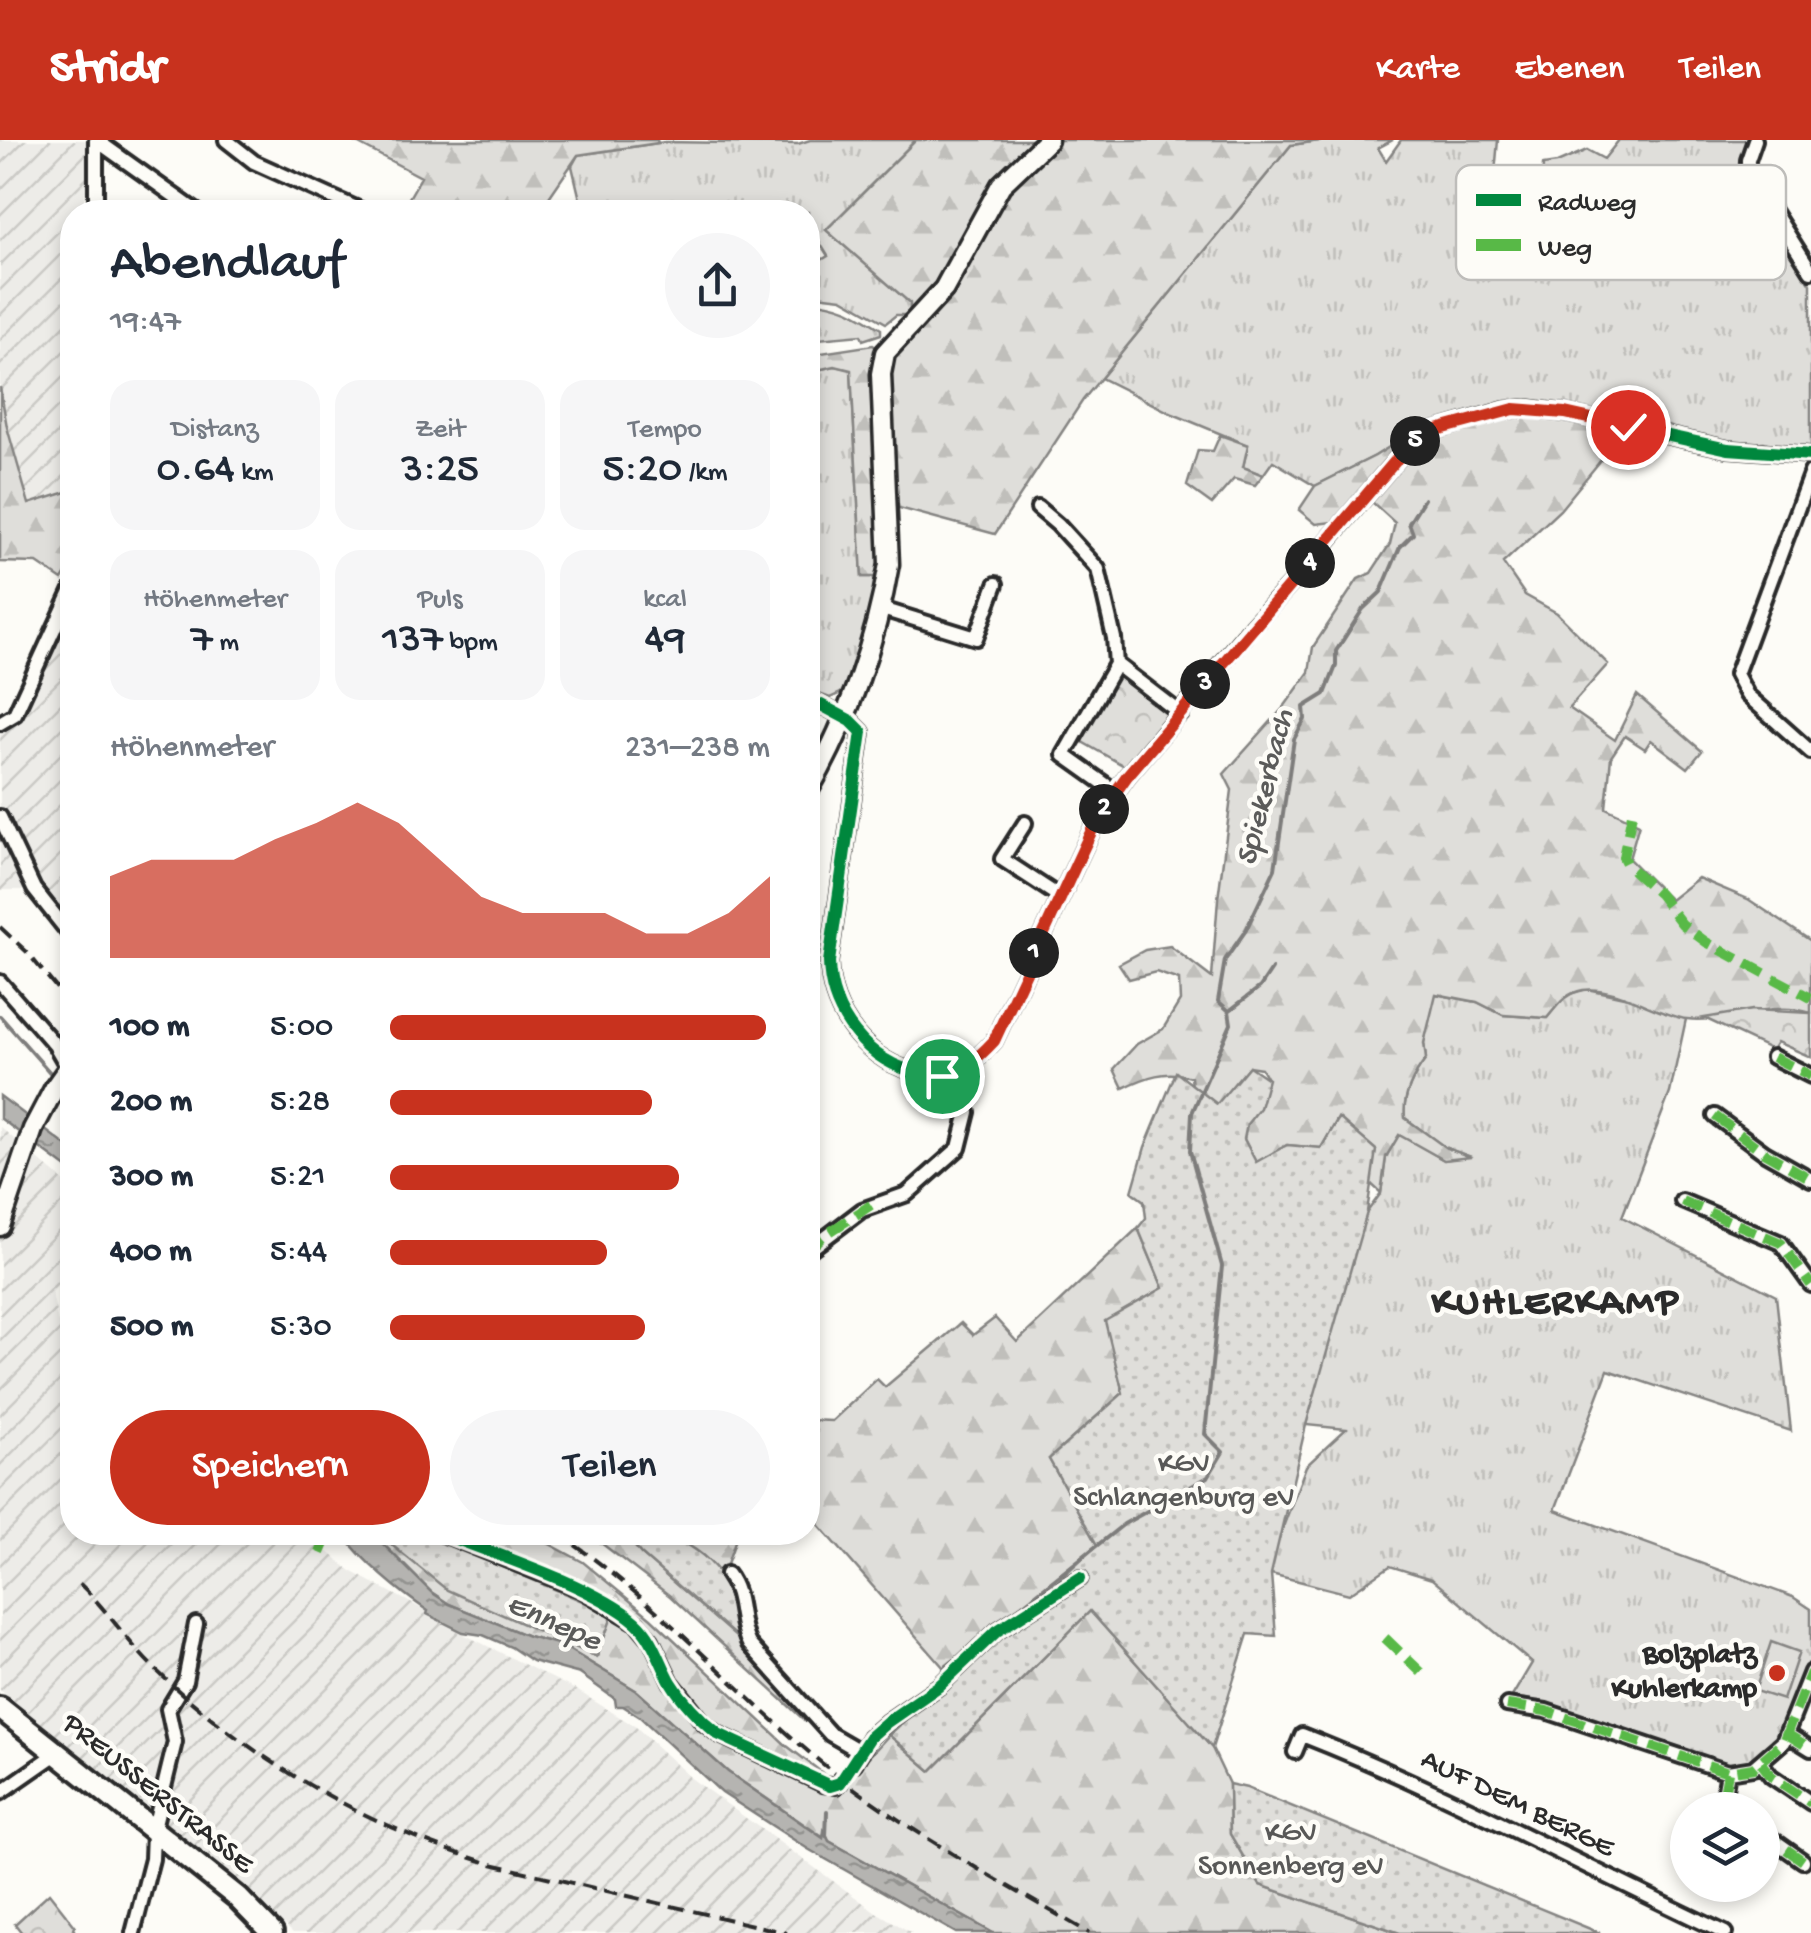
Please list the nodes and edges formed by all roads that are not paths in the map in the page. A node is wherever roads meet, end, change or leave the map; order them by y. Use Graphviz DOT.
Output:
graph roads {
  1 [pos="96,140"];
  2 [pos="226,140"];
  3 [pos="1048,140"];
  4 [pos="1755,140"];
  5 [pos="1748,165"];
  6 [pos="96,200"];
  7 [pos="180,200"];
  8 [pos="338,200"];
  9 [pos="1786,231"];
  10 [pos="1811,270"];
  11 [pos="1811,455"];
  12 [pos="1811,472"];
  13 [pos="1038,508"];
  14 [pos="996,584"];
  15 [pos="879,608"];
  16 [pos="60,616"];
  17 [pos="1116,664"];
  18 [pos="820,704"];
  19 [pos="1181,714"];
  20 [pos="845,718"];
  21 [pos="0,723"];
  22 [pos="1811,752"];
  23 [pos="820,768"];
  24 [pos="1116,792"];
  25 [pos="0,817"];
  26 [pos="1025,822"];
  27 [pos="1060,897"];
  28 [pos="60,922"];
  29 [pos="0,982"];
  30 [pos="1773,1057"];
  31 [pos="60,1059"];
  32 [pos="954,1074"];
  33 [pos="1811,1076"];
  34 [pos="60,1083"];
  35 [pos="1715,1116"];
  36 [pos="1811,1178"];
  37 [pos="1682,1201"];
  38 [pos="0,1226"];
  39 [pos="820,1242"];
  40 [pos="1811,1285"];
  41 [pos="469,1545"];
  42 [pos="727,1574"];
  43 [pos="1080,1578"];
  44 [pos="196,1624"];
  45 [pos="1811,1672"];
  46 [pos="1507,1705"];
  47 [pos="0,1708"];
  48 [pos="1787,1734"];
  49 [pos="1811,1749"];
  50 [pos="1294,1752"];
  51 [pos="56,1754"];
  52 [pos="1761,1763"];
  53 [pos="1728,1772"];
  54 [pos="840,1783"];
  55 [pos="1724,1792"];
  56 [pos="0,1793"];
  57 [pos="1811,1803"];
  58 [pos="152,1832"];
  59 [pos="1780,1845"];
  60 [pos="1803,1861"];
  61 [pos="133,1933"];
  62 [pos="272,1933"];
  63 [pos="1725,1933"];
  1 -- 6 [label="street"];
  1 -- 7 [label="street"];
  2 -- 8 [label="street"];
  3 -- 15 [label="street"];
  4 -- 5 [label="street"];
  9 -- 10 [label="street"];
  11 -- 19 [label="street"];
  12 -- 22 [label="street"];
  13 -- 17 [label="street"];
  14 -- 15 [label="street"];
  15 -- 20 [label="street"];
  16 -- 21 [label="street"];
  17 -- 19 [label="street"];
  17 -- 24 [label="street"];
  18 -- 20 [label="street"];
  19 -- 24 [label="street"];
  20 -- 23 [label="street"];
  20 -- 32 [label="street"];
  24 -- 27 [label="street"];
  25 -- 28 [label="street"];
  26 -- 27 [label="street"];
  27 -- 32 [label="street"];
  29 -- 31 [label="street"];
  30 -- 33 [label="street"];
  32 -- 39 [label="street"];
  34 -- 38 [label="street"];
  35 -- 36 [label="street"];
  37 -- 40 [label="street"];
  41 -- 54 [label="street"];
  42 -- 43 [label="street"];
  44 -- 58 [label="street"];
  45 -- 48 [label="street"];
  46 -- 53 [label="street"];
  47 -- 51 [label="main road, PREUSSERSTRASSE"];
  48 -- 49 [label="street"];
  48 -- 52 [label="street"];
  50 -- 63 [label="street, AUF DEM BERGE"];
  51 -- 56 [label="street"];
  51 -- 58 [label="main road, PREUSSERSTRASSE"];
  52 -- 53 [label="street"];
  52 -- 57 [label="street"];
  53 -- 55 [label="street"];
  58 -- 61 [label="street"];
  58 -- 62 [label="main road, PREUSSERSTRASSE"];
  59 -- 60 [label="street"];
}
